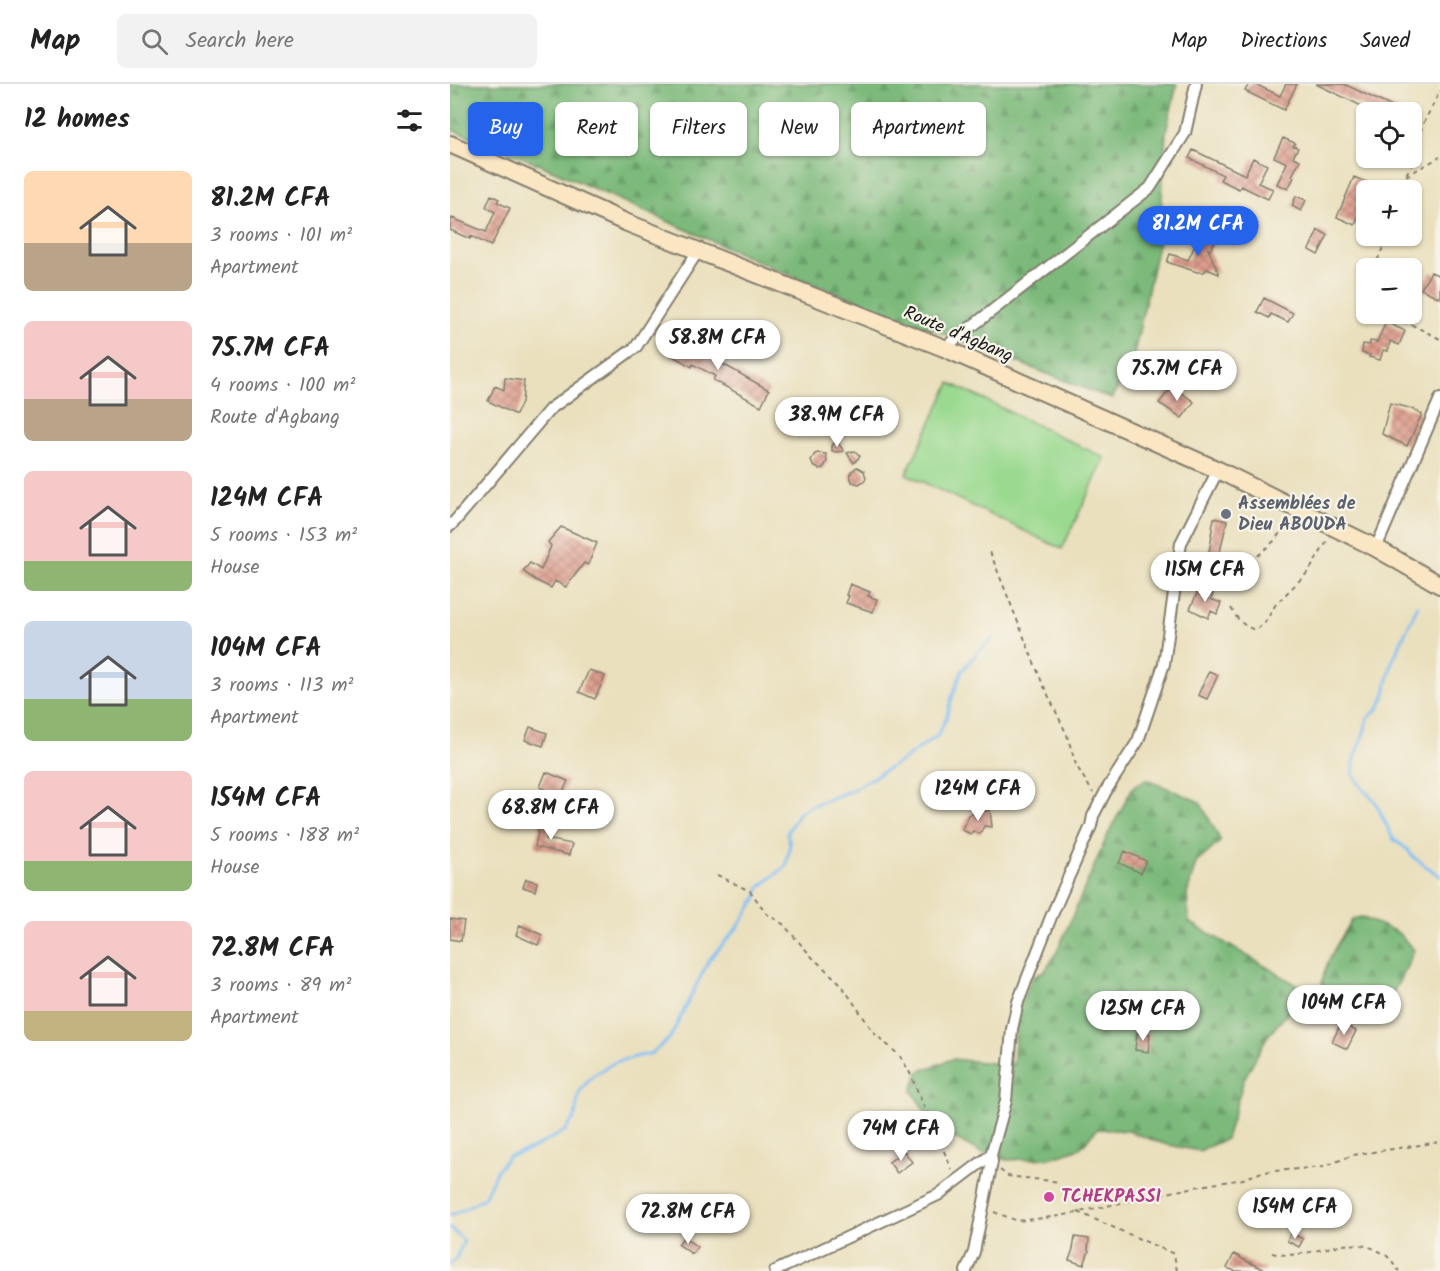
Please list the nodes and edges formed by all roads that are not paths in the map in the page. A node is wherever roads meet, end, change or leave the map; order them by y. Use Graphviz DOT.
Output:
graph roads {
  1 [pos="1196,84"];
  2 [pos="450,144"];
  3 [pos="698,251"];
  4 [pos="944,348"];
  5 [pos="1440,399"];
  6 [pos="1218,470"];
  7 [pos="450,525"];
  8 [pos="1376,548"];
  9 [pos="1440,585"];
  10 [pos="992,1158"];
  11 [pos="775,1271"];
  12 [pos="966,1271"];
  1 -- 4 [label="street"];
  2 -- 3 [label="main road, Route d'Agbang"];
  3 -- 4 [label="main road, Route d'Agbang"];
  3 -- 7 [label="street"];
  4 -- 6 [label="main road, Route d'Agbang"];
  5 -- 8 [label="street"];
  6 -- 8 [label="main road, Route d'Agbang"];
  6 -- 10 [label="street"];
  8 -- 9 [label="main road, Route d'Agbang"];
  10 -- 11 [label="street"];
  10 -- 12 [label="street"];
}
